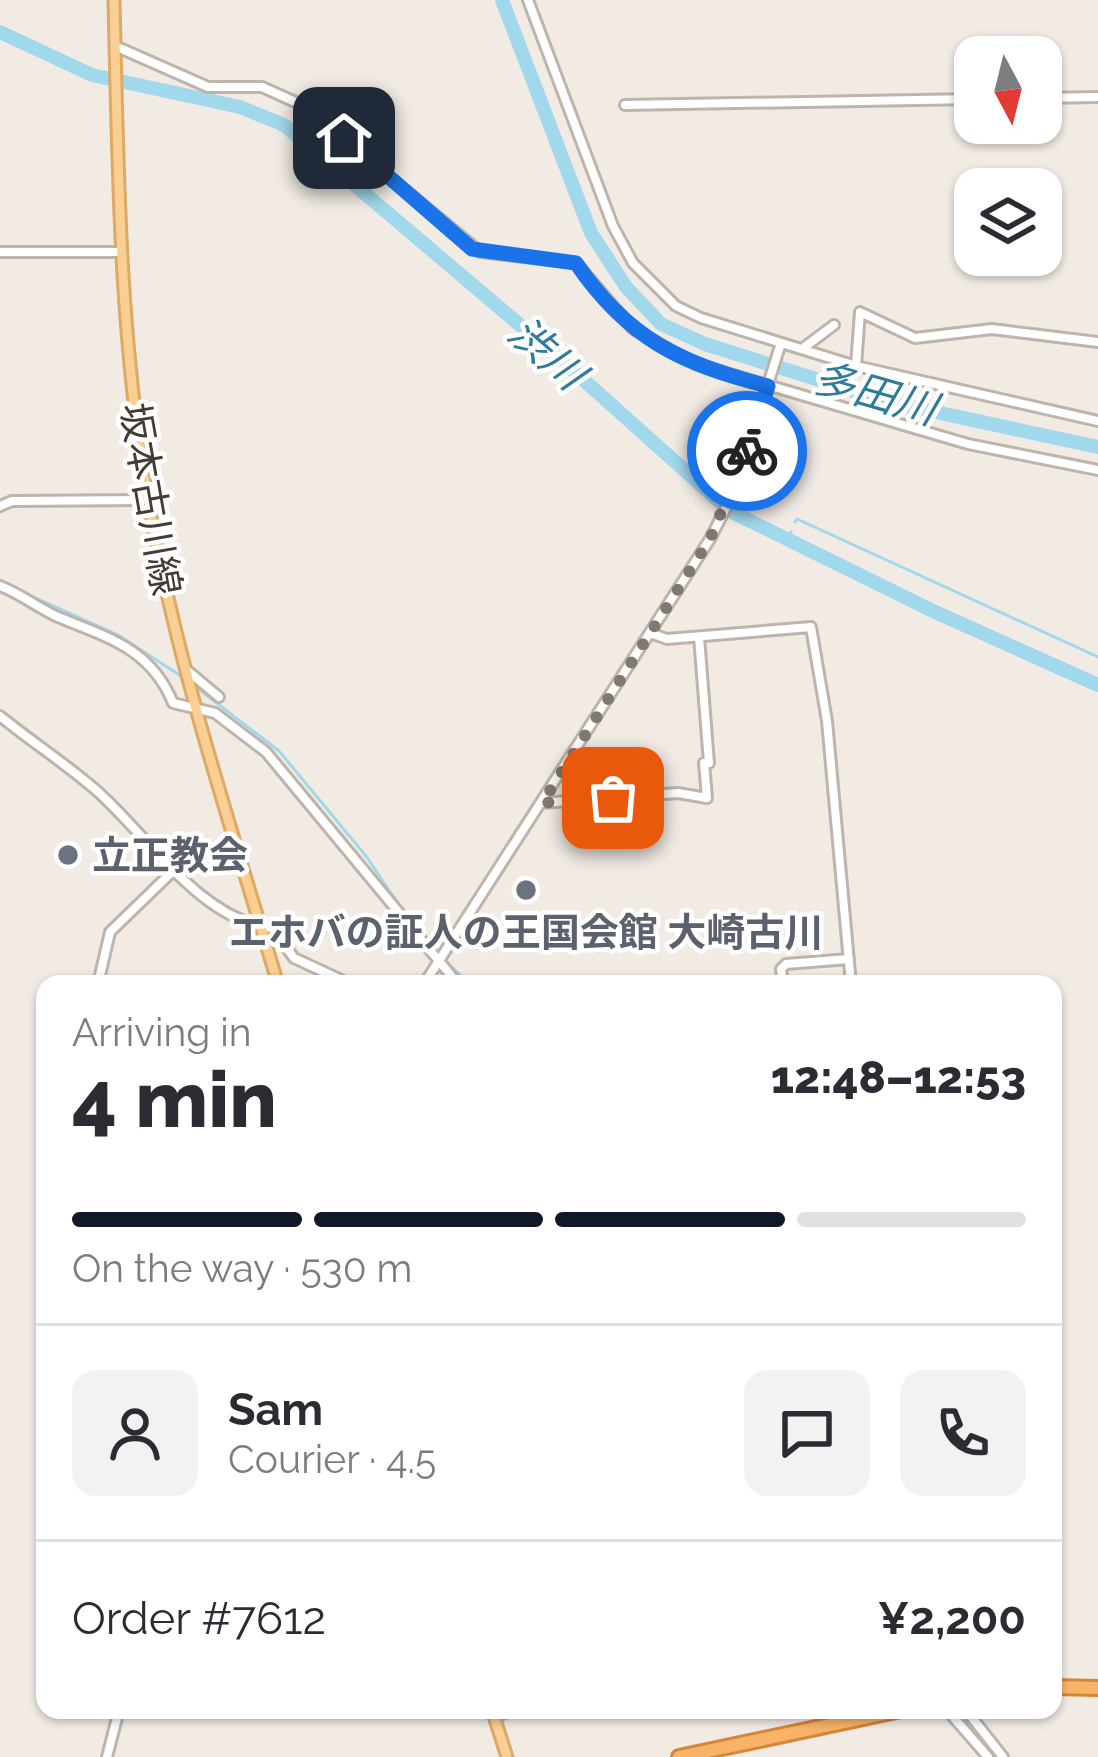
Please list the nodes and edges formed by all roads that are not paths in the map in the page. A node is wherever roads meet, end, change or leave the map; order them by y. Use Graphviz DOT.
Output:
graph roads {
  1 [pos="114,0"];
  2 [pos="528,0"];
  3 [pos="115,50"];
  4 [pos="1098,97"];
  5 [pos="1062,98"];
  6 [pos="954,99"];
  7 [pos="625,105"];
  8 [pos="0,252"];
  9 [pos="119,253"];
  10 [pos="834,325"];
  11 [pos="1098,342"];
  12 [pos="780,346"];
  13 [pos="801,350"];
  14 [pos="856,366"];
  15 [pos="768,384"];
  16 [pos="1098,421"];
  17 [pos="1098,470"];
  18 [pos="148,500"];
  19 [pos="0,506"];
  20 [pos="0,586"];
  21 [pos="650,633"];
  22 [pos="698,637"];
  23 [pos="184,669"];
  24 [pos="219,697"];
  25 [pos="195,707"];
  26 [pos="0,716"];
  27 [pos="542,803"];
  28 [pos="174,870"];
  29 [pos="260,926"];
  30 [pos="441,959"];
  31 [pos="849,959"];
  32 [pos="100,975"];
  33 [pos="275,975"];
  34 [pos="331,975"];
  35 [pos="430,975"];
  36 [pos="452,975"];
  37 [pos="782,975"];
  38 [pos="850,975"];
  39 [pos="1062,1687"];
  40 [pos="1098,1688"];
  41 [pos="117,1719"];
  42 [pos="495,1719"];
  43 [pos="858,1719"];
  44 [pos="955,1719"];
  45 [pos="973,1719"];
  46 [pos="107,1757"];
  47 [pos="506,1757"];
  48 [pos="679,1757"];
  49 [pos="988,1757"];
  50 [pos="1003,1757"];
  1 -- 3 [label="main road, 坂本古川線"];
  2 -- 12 [label="street"];
  3 -- 9 [label="main road, 坂本古川線"];
  3 -- 15 [label="street"];
  4 -- 5 [label="street"];
  6 -- 7 [label="street"];
  8 -- 9 [label="street"];
  9 -- 18 [label="main road, 坂本古川線"];
  10 -- 13 [label="street"];
  11 -- 14 [label="street"];
  12 -- 13 [label="street"];
  12 -- 15 [label="street"];
  13 -- 14 [label="street"];
  14 -- 16 [label="street"];
  15 -- 17 [label="street"];
  15 -- 21 [label="street"];
  18 -- 19 [label="street"];
  18 -- 23 [label="main road, 坂本古川線"];
  20 -- 25 [label="street"];
  21 -- 22 [label="street"];
  21 -- 27 [label="street"];
  22 -- 27 [label="street"];
  22 -- 31 [label="street"];
  23 -- 24 [label="street"];
  23 -- 25 [label="main road, 坂本古川線"];
  25 -- 29 [label="main road, 坂本古川線"];
  25 -- 30 [label="street"];
  26 -- 28 [label="street"];
  27 -- 30 [label="street"];
  28 -- 29 [label="street"];
  28 -- 32 [label="street"];
  29 -- 33 [label="main road, 坂本古川線"];
  29 -- 34 [label="street"];
  30 -- 35 [label="street"];
  30 -- 36 [label="street"];
  31 -- 37 [label="street"];
  31 -- 38 [label="street"];
  39 -- 40 [label="highway"];
  41 -- 46 [label="street"];
  42 -- 47 [label="main road"];
  43 -- 48 [label="highway"];
  44 -- 49 [label="street"];
  45 -- 50 [label="street"];
}
